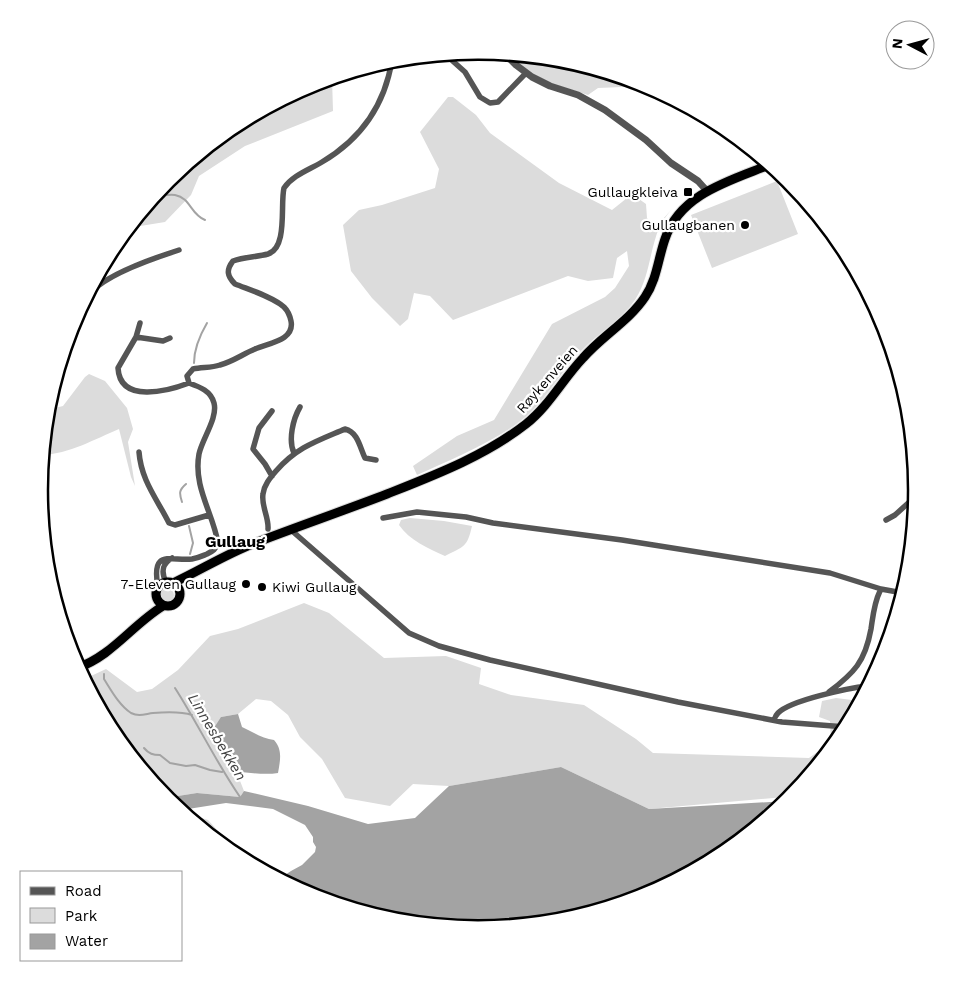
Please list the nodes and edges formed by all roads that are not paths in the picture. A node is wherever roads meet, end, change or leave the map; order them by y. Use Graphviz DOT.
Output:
graph roads {
  1 [pos="453,61"];
  2 [pos="514,62"];
  3 [pos="390,70"];
  4 [pos="526,73"];
  5 [pos="762,168"];
  6 [pos="707,192"];
  7 [pos="179,250"];
  8 [pos="100,284"];
  9 [pos="140,323"];
  10 [pos="136,337"];
  11 [pos="170,338"];
  12 [pos="189,384"];
  13 [pos="300,407"];
  14 [pos="272,411"];
  15 [pos="139,452"];
  16 [pos="294,453"];
  17 [pos="376,460"];
  18 [pos="272,476"];
  19 [pos="908,504"];
  20 [pos="209,515"];
  21 [pos="383,518"];
  22 [pos="886,520"];
  23 [pos="268,529"];
  24 [pos="292,530"];
  25 [pos="172,558"];
  26 [pos="195,572"];
  27 [pos="166,584"];
  28 [pos="180,591"];
  29 [pos="880,591"];
  30 [pos="895,592"];
  31 [pos="156,598"];
  32 [pos="163,606"];
  33 [pos="142,620"];
  34 [pos="85,665"];
  35 [pos="860,687"];
  36 [pos="829,692"];
  37 [pos="774,720"];
  38 [pos="837,726"];
  1 -- 4 [label="street"];
  2 -- 4 [label="street"];
  3 -- 12 [label="street"];
  4 -- 6 [label="street"];
  5 -- 6 [label="highway, Røykenveien"];
  6 -- 24 [label="highway, Røykenveien"];
  7 -- 8 [label="street"];
  9 -- 10 [label="street"];
  10 -- 11 [label="street"];
  10 -- 12 [label="street"];
  12 -- 20 [label="street"];
  13 -- 16 [label="street"];
  14 -- 18 [label="street"];
  15 -- 20 [label="street"];
  16 -- 17 [label="street"];
  16 -- 18 [label="street"];
  18 -- 23 [label="street"];
  19 -- 22 [label="street"];
  20 -- 25 [label="street"];
  21 -- 30 [label="street"];
  24 -- 26 [label="highway, Røykenveien"];
  24 -- 37 [label="street"];
  25 -- 27 [label="street"];
  25 -- 27 [label="street"];
  26 -- 27 [label="highway, Røykenveien"];
  26 -- 28 [label="highway, Røykenveien"];
  27 -- 28 [label="highway"];
  27 -- 31 [label="highway"];
  28 -- 32 [label="highway"];
  29 -- 36 [label="street"];
  31 -- 32 [label="highway"];
  31 -- 33 [label="highway"];
  32 -- 33 [label="highway"];
  33 -- 34 [label="highway"];
  35 -- 36 [label="street"];
  36 -- 37 [label="street"];
  37 -- 38 [label="street"];
}
